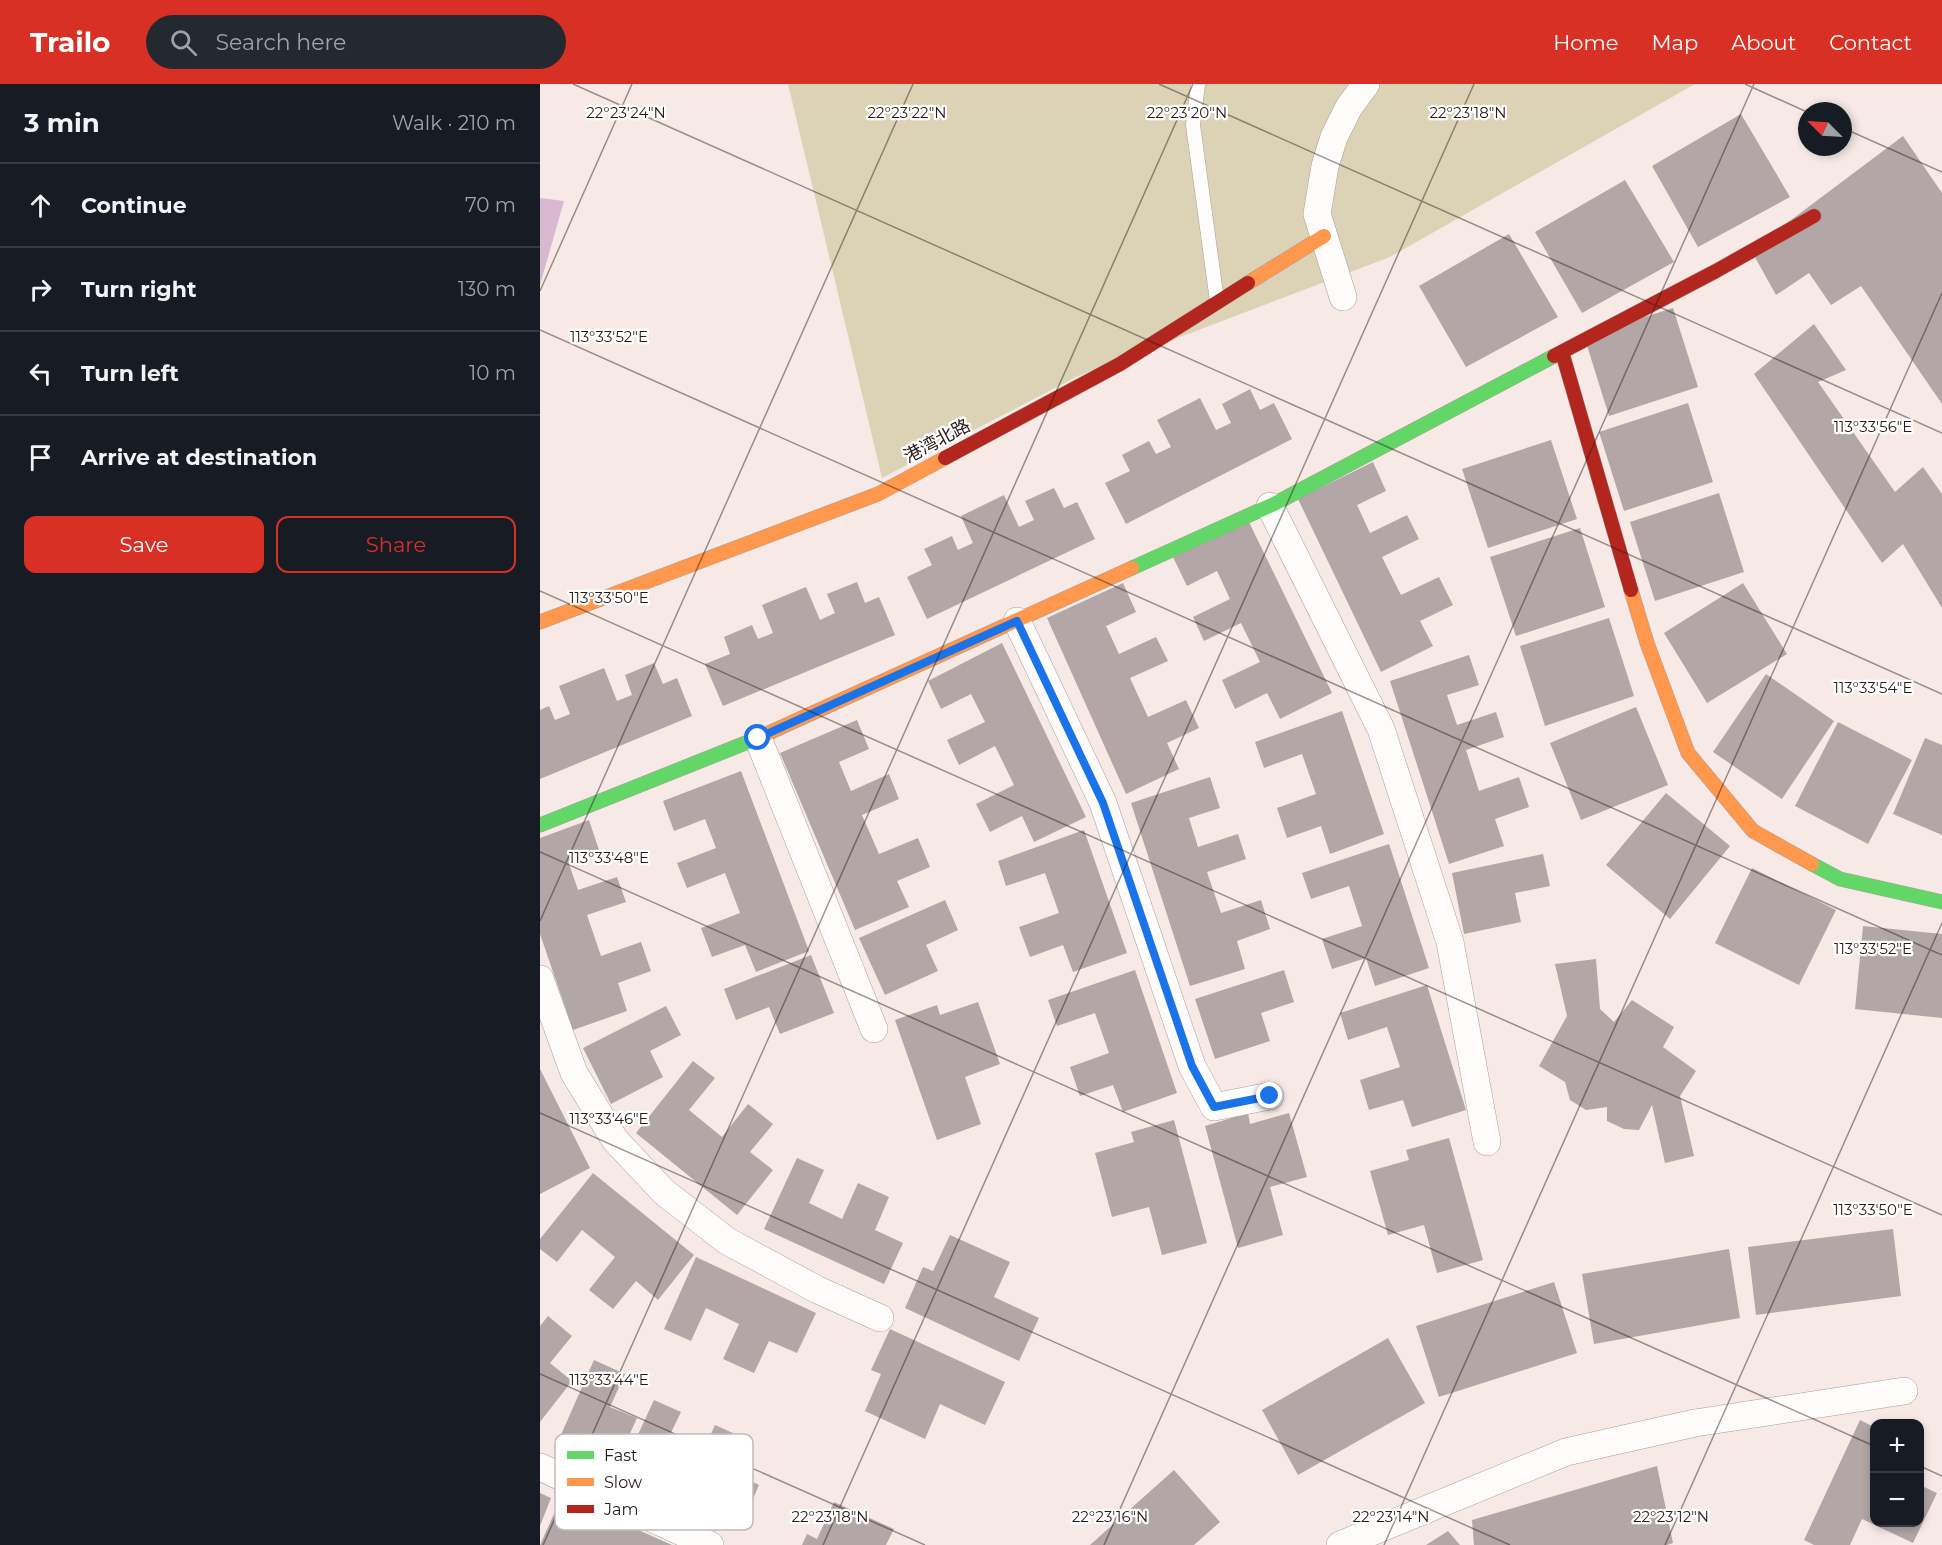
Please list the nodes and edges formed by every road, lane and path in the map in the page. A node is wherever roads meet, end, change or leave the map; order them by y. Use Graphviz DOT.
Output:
graph roads {
  1 [pos="1198,84"];
  2 [pos="1366,84"];
  3 [pos="1814,216"];
  4 [pos="1324,236"];
  5 [pos="1342,297"];
  6 [pos="1218,303"];
  7 [pos="1562,352"];
  8 [pos="1269,506"];
  9 [pos="1017,621"];
  10 [pos="540,622"];
  11 [pos="758,738"];
  12 [pos="540,825"];
  13 [pos="1942,902"];
  14 [pos="540,979"];
  15 [pos="874,1029"];
  16 [pos="1270,1096"];
  17 [pos="1487,1142"];
  18 [pos="880,1318"];
  19 [pos="1904,1391"];
  20 [pos="540,1467"];
  21 [pos="555,1474"];
  22 [pos="677,1530"];
  23 [pos="710,1545"];
  24 [pos="1340,1545"];
  1 -- 6 [label="lane"];
  2 -- 4 [label="street"];
  3 -- 7 [label="street"];
  4 -- 5 [label="street"];
  4 -- 6 [label="street, 港湾北路"];
  6 -- 10 [label="street, 港湾北路"];
  7 -- 8 [label="street"];
  7 -- 13 [label="street"];
  8 -- 9 [label="street"];
  8 -- 17 [label="street"];
  9 -- 11 [label="street"];
  9 -- 16 [label="street"];
  11 -- 12 [label="street"];
  11 -- 15 [label="street"];
  14 -- 18 [label="street"];
  19 -- 24 [label="street"];
  20 -- 21 [label="street"];
  22 -- 23 [label="street"];
}
